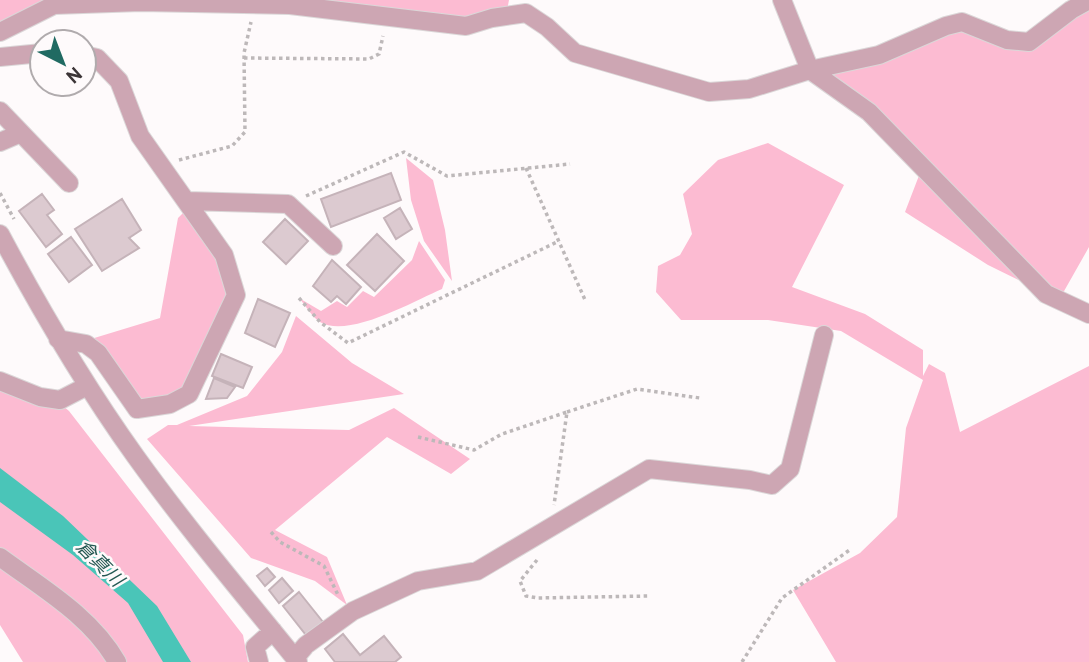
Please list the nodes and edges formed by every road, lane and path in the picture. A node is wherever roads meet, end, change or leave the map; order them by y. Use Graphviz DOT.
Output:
graph roads {
  1 [pos="782,0"];
  2 [pos="1089,1"];
  3 [pos="255,5"];
  4 [pos="386,17"];
  5 [pos="0,32"];
  6 [pos="28,54"];
  7 [pos="0,57"];
  8 [pos="244,58"];
  9 [pos="98,59"];
  10 [pos="810,70"];
  11 [pos="0,111"];
  12 [pos="22,133"];
  13 [pos="0,142"];
  14 [pos="570,164"];
  15 [pos="160,165"];
  16 [pos="526,168"];
  17 [pos="69,183"];
  18 [pos="0,193"];
  19 [pos="187,201"];
  20 [pos="288,204"];
  21 [pos="19,228"];
  22 [pos="0,234"];
  23 [pos="559,241"];
  24 [pos="333,246"];
  25 [pos="299,298"];
  26 [pos="586,302"];
  27 [pos="1089,314"];
  28 [pos="824,335"];
  29 [pos="58,339"];
  30 [pos="0,381"];
  31 [pos="87,386"];
  32 [pos="700,398"];
  33 [pos="567,412"];
  34 [pos="418,437"];
  35 [pos="551,528"];
  36 [pos="271,532"];
  37 [pos="851,549"];
  38 [pos="543,552"];
  39 [pos="0,557"];
  40 [pos="650,596"];
  41 [pos="347,615"];
  42 [pos="273,631"];
  43 [pos="297,660"];
  44 [pos="117,662"];
  45 [pos="259,662"];
  46 [pos="742,662"];
  1 -- 10 [label="street"];
  2 -- 10 [label="street"];
  3 -- 4 [label="street"];
  3 -- 5 [label="street"];
  3 -- 8 [label="path"];
  4 -- 8 [label="path"];
  4 -- 10 [label="street"];
  6 -- 7 [label="street"];
  8 -- 15 [label="path"];
  9 -- 15 [label="street"];
  10 -- 27 [label="street"];
  11 -- 12 [label="street"];
  12 -- 13 [label="street"];
  12 -- 17 [label="street"];
  14 -- 16 [label="path"];
  15 -- 19 [label="street"];
  16 -- 20 [label="path"];
  16 -- 23 [label="path"];
  18 -- 21 [label="path"];
  19 -- 20 [label="street"];
  19 -- 29 [label="street"];
  20 -- 24 [label="street"];
  22 -- 29 [label="street"];
  23 -- 25 [label="path"];
  23 -- 26 [label="path"];
  28 -- 35 [label="street"];
  29 -- 31 [label="street"];
  30 -- 31 [label="street"];
  31 -- 42 [label="street"];
  32 -- 33 [label="path"];
  33 -- 34 [label="path"];
  33 -- 35 [label="path"];
  35 -- 41 [label="street"];
  36 -- 41 [label="path"];
  37 -- 46 [label="path"];
  38 -- 40 [label="path"];
  39 -- 44 [label="street"];
  41 -- 43 [label="street"];
  42 -- 43 [label="street"];
  42 -- 45 [label="street"];
}
